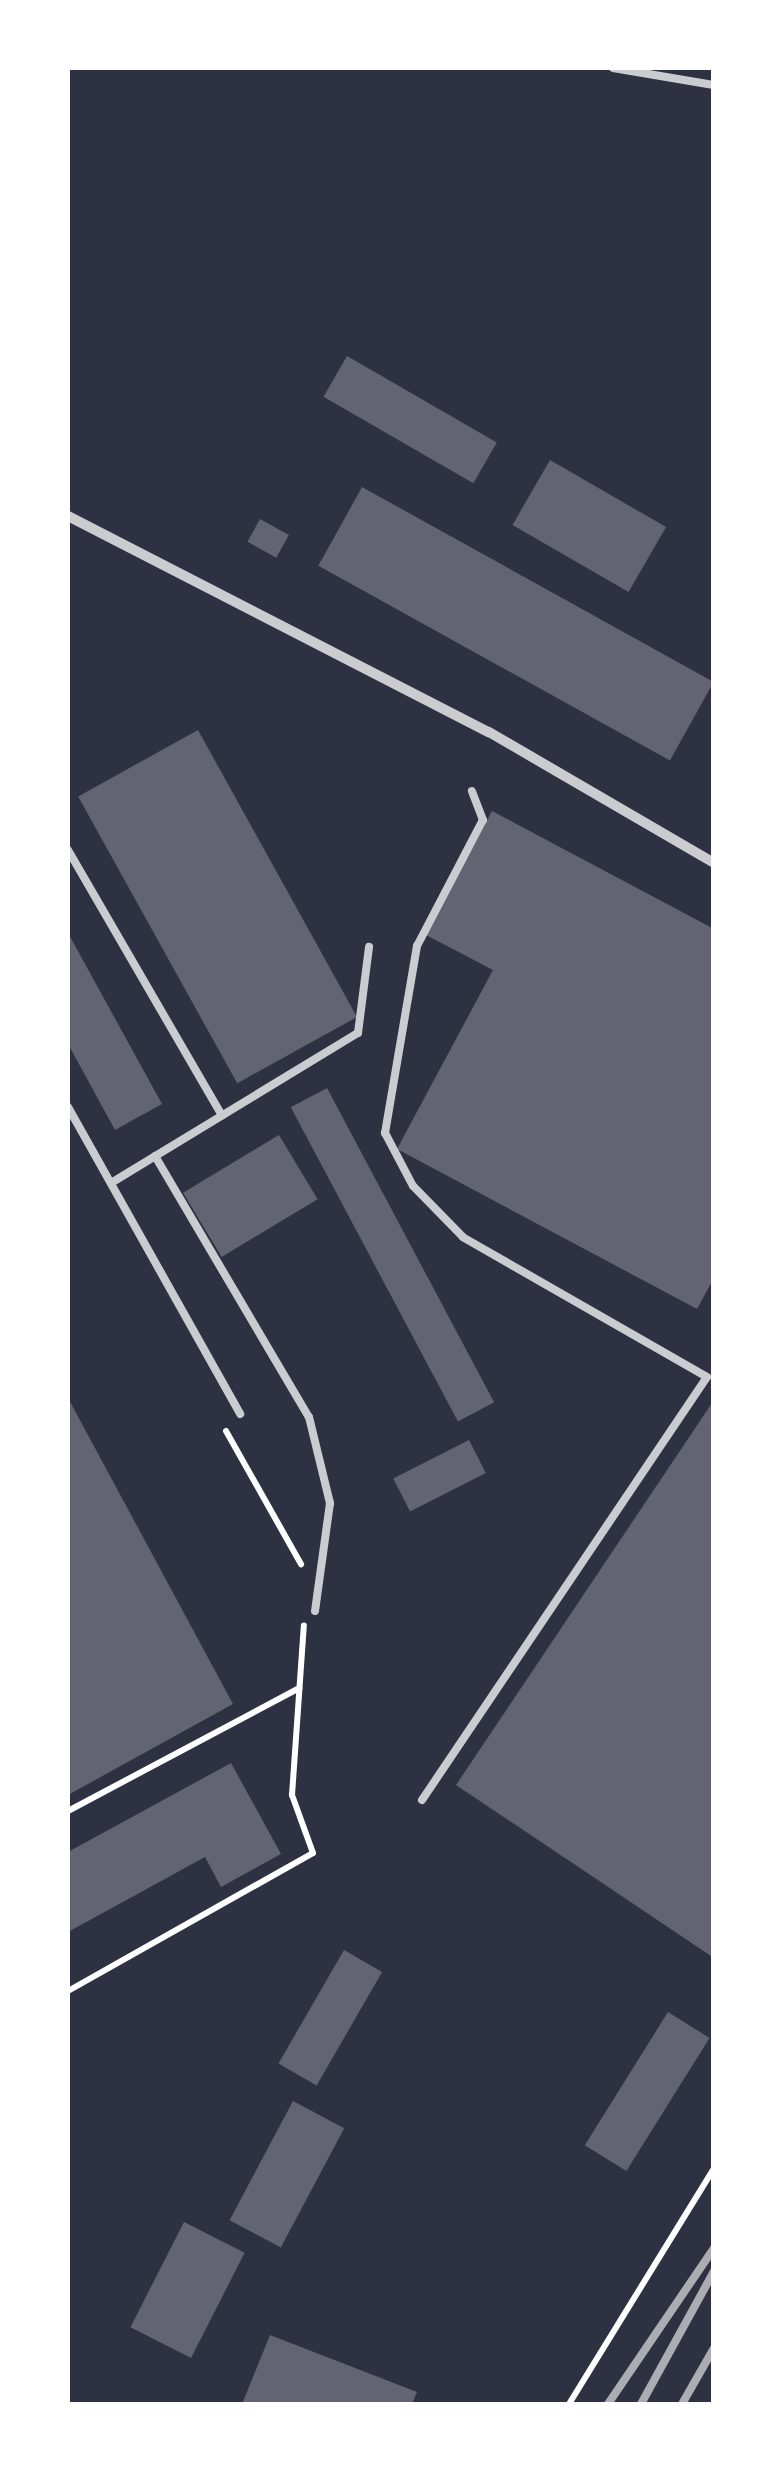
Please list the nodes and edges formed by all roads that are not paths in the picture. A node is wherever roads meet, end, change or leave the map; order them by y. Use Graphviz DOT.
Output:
graph roads {
  1 [pos="613,68"];
  2 [pos="714,85"];
  3 [pos="68,516"];
  4 [pos="472,791"];
  5 [pos="68,850"];
  6 [pos="714,863"];
  7 [pos="370,946"];
  8 [pos="68,1107"];
  9 [pos="222,1116"];
  10 [pos="155,1156"];
  11 [pos="111,1183"];
  12 [pos="240,1414"];
  13 [pos="310,1612"];
  14 [pos="422,1800"];
  1 -- 2 [label="lane"];
  3 -- 6 [label="street"];
  4 -- 14 [label="lane"];
  5 -- 9 [label="lane"];
  7 -- 9 [label="lane"];
  8 -- 11 [label="lane"];
  9 -- 10 [label="lane"];
  10 -- 11 [label="lane"];
  10 -- 13 [label="lane"];
  11 -- 12 [label="lane"];
}
